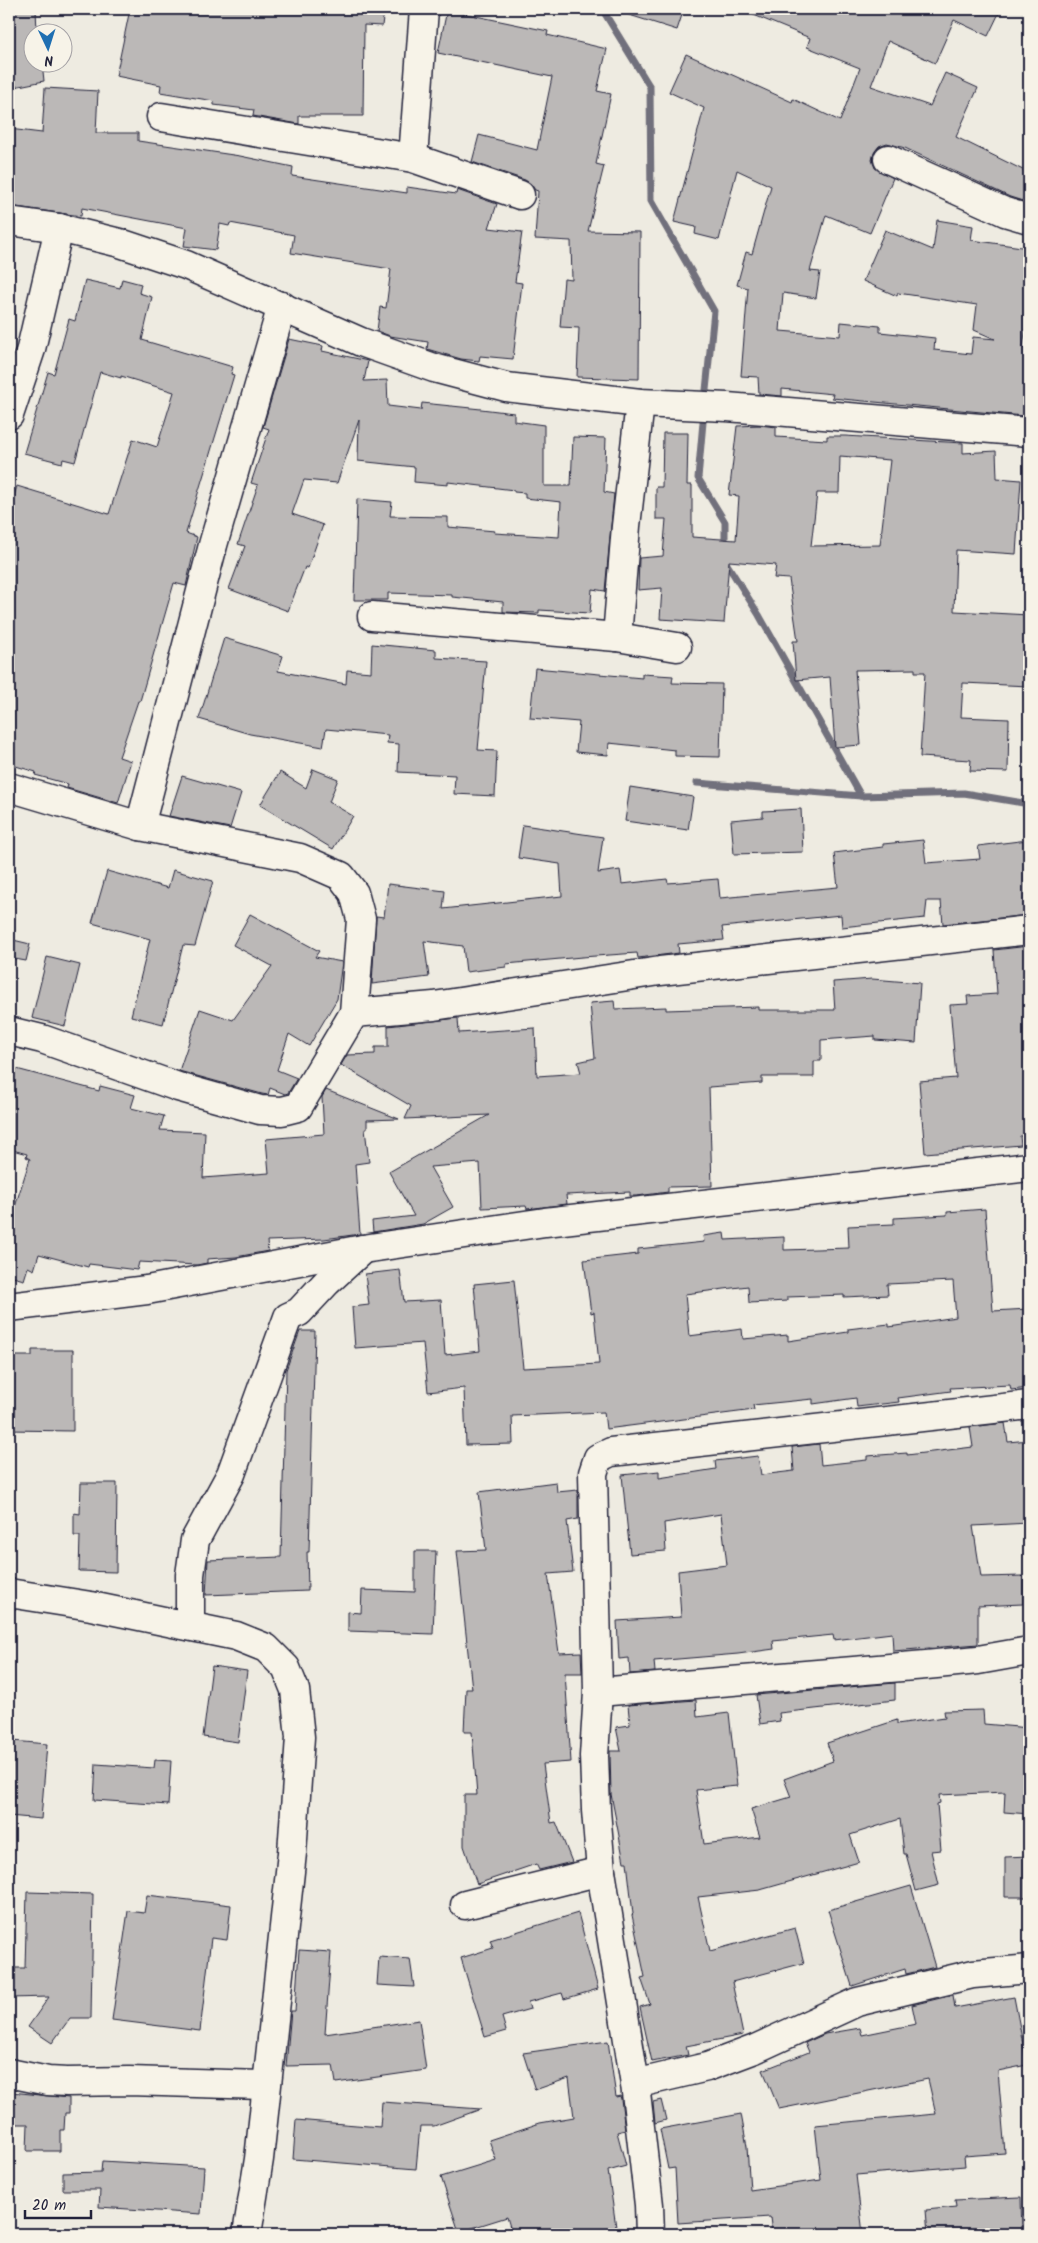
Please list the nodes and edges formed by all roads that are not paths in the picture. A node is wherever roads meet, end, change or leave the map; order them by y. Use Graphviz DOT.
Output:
graph roads {
  1 [pos="424,9"];
  2 [pos="161,117"];
  3 [pos="413,158"];
  4 [pos="888,159"];
  5 [pos="520,195"];
  6 [pos="1029,219"];
  7 [pos="9,221"];
  8 [pos="59,228"];
  9 [pos="282,306"];
  10 [pos="640,403"];
  11 [pos="9,415"];
  12 [pos="1029,432"];
  13 [pos="372,616"];
  14 [pos="617,637"];
  15 [pos="677,647"];
  16 [pos="9,787"];
  17 [pos="140,826"];
  18 [pos="1029,930"];
  19 [pos="354,1013"];
  20 [pos="9,1031"];
  21 [pos="1029,1167"];
  22 [pos="363,1249"];
  23 [pos="9,1307"];
  24 [pos="1029,1405"];
  25 [pos="9,1593"];
  26 [pos="190,1626"];
  27 [pos="1029,1651"];
  28 [pos="598,1692"];
  29 [pos="601,1871"];
  30 [pos="465,1906"];
  31 [pos="1029,1969"];
  32 [pos="9,2073"];
  33 [pos="635,2084"];
  34 [pos="266,2085"];
  35 [pos="247,2234"];
  36 [pos="650,2234"];
  1 -- 3 [label="street"];
  2 -- 3 [label="street"];
  3 -- 5 [label="street"];
  4 -- 6 [label="street"];
  7 -- 8 [label="street"];
  8 -- 9 [label="street"];
  8 -- 11 [label="street"];
  9 -- 10 [label="street"];
  9 -- 17 [label="street"];
  10 -- 12 [label="street"];
  10 -- 14 [label="street"];
  13 -- 14 [label="street"];
  14 -- 15 [label="street"];
  16 -- 17 [label="street"];
  17 -- 19 [label="street"];
  18 -- 19 [label="street"];
  19 -- 20 [label="street"];
  21 -- 22 [label="street"];
  22 -- 23 [label="street"];
  22 -- 26 [label="street"];
  24 -- 28 [label="street"];
  25 -- 26 [label="street"];
  26 -- 34 [label="street"];
  27 -- 28 [label="street"];
  28 -- 29 [label="street"];
  29 -- 30 [label="street"];
  29 -- 33 [label="street"];
  31 -- 33 [label="street"];
  32 -- 34 [label="street"];
  33 -- 36 [label="street"];
  34 -- 35 [label="street"];
}
